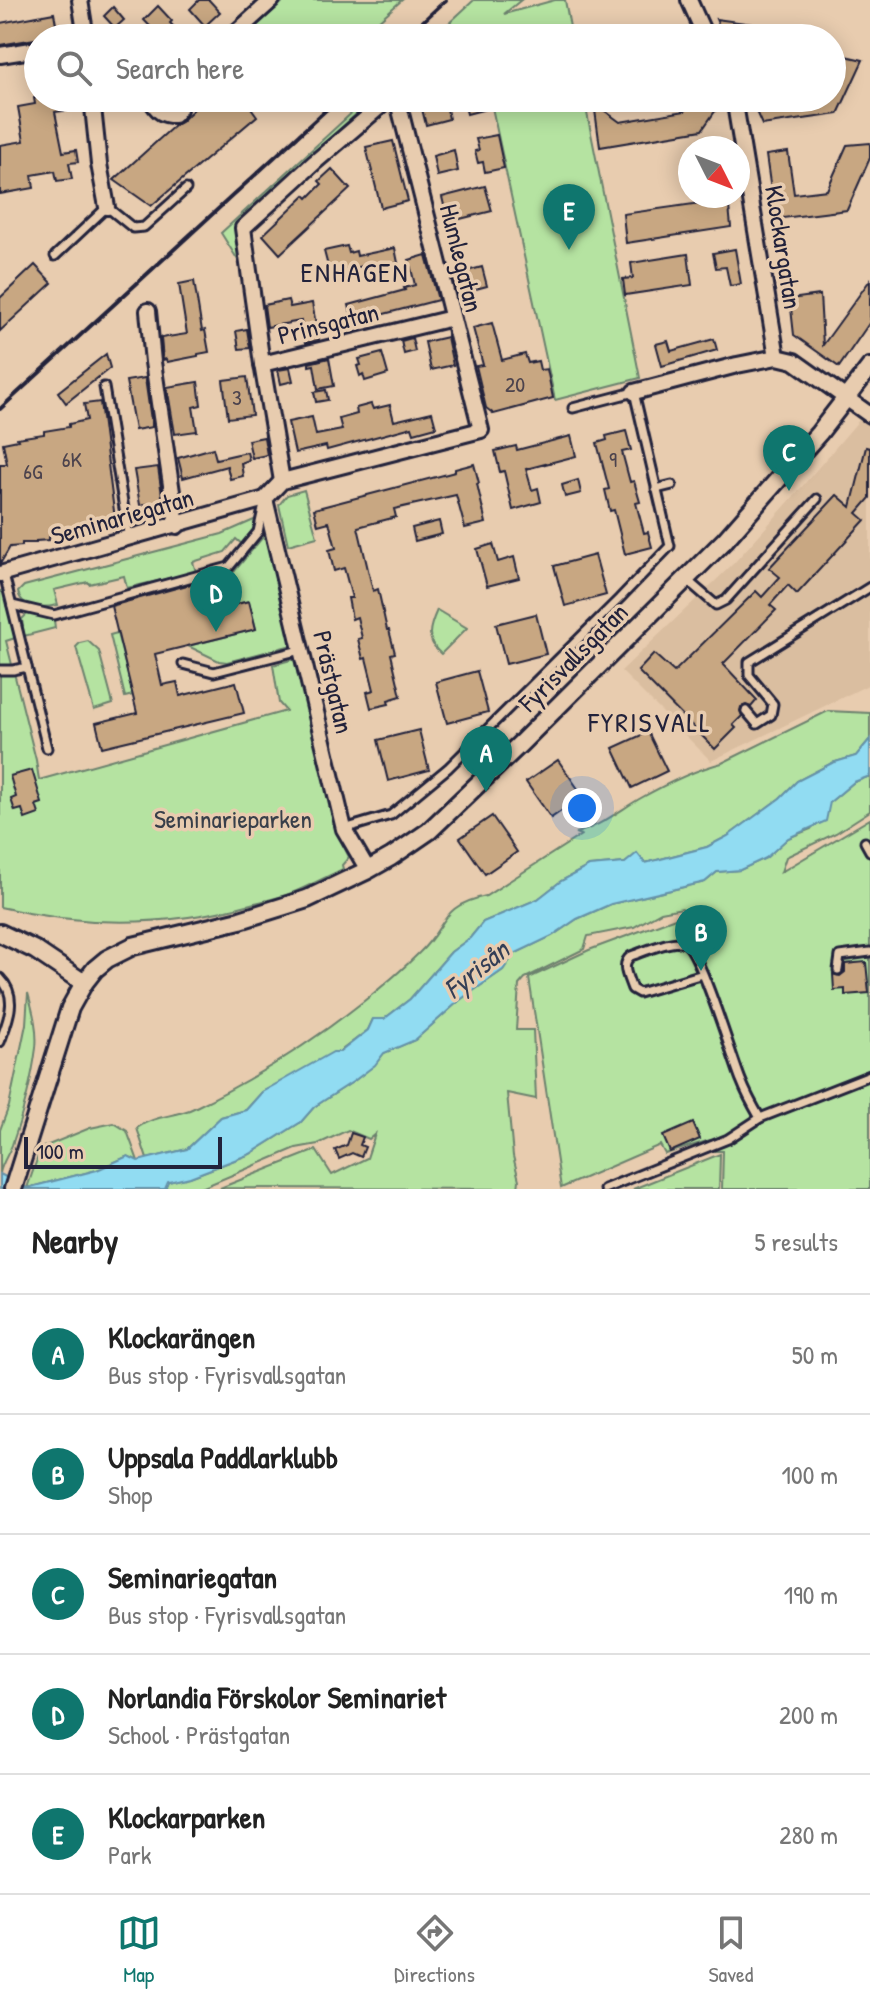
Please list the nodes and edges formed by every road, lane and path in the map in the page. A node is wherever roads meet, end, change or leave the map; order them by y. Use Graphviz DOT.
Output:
graph roads {
  1 [pos="80,0"];
  2 [pos="272,0"];
  3 [pos="689,0"];
  4 [pos="84,24"];
  5 [pos="245,24"];
  6 [pos="700,24"];
  7 [pos="24,51"];
  8 [pos="0,55"];
  9 [pos="93,112"];
  10 [pos="374,112"];
  11 [pos="400,112"];
  12 [pos="736,112"];
  13 [pos="186,189"];
  14 [pos="107,207"];
  15 [pos="55,256"];
  16 [pos="148,311"];
  17 [pos="452,318"];
  18 [pos="777,357"];
  19 [pos="262,364"];
  20 [pos="870,367"];
  21 [pos="104,387"];
  22 [pos="634,392"];
  23 [pos="847,399"];
  24 [pos="573,408"];
  25 [pos="870,415"];
  26 [pos="282,481"];
  27 [pos="672,485"];
  28 [pos="656,489"];
  29 [pos="265,499"];
  30 [pos="817,499"];
  31 [pos="177,526"];
  32 [pos="129,539"];
  33 [pos="2,574"];
  34 [pos="686,579"];
  35 [pos="870,587"];
  36 [pos="12,605"];
  37 [pos="302,650"];
  38 [pos="183,664"];
  39 [pos="27,667"];
  40 [pos="0,670"];
  41 [pos="746,711"];
  42 [pos="47,748"];
  43 [pos="344,829"];
  44 [pos="865,842"];
  45 [pos="870,851"];
  46 [pos="368,870"];
  47 [pos="0,933"];
  48 [pos="870,952"];
  49 [pos="838,970"];
  50 [pos="703,974"];
  51 [pos="0,978"];
  52 [pos="84,983"];
  53 [pos="0,1042"];
  54 [pos="870,1075"];
  55 [pos="760,1118"];
  56 [pos="13,1189"];
  57 [pos="604,1189"];
  1 -- 4 [label="street"];
  2 -- 5 [label="street"];
  3 -- 6 [label="street"];
  7 -- 8 [label="street"];
  9 -- 14 [label="street"];
  10 -- 19 [label="street"];
  11 -- 17 [label="street, Humlegatan"];
  12 -- 18 [label="street, Klockargatan"];
  13 -- 14 [label="lane"];
  14 -- 15 [label="lane"];
  16 -- 31 [label="street"];
  17 -- 19 [label="street, Prinsgatan"];
  17 -- 26 [label="street, Humlegatan"];
  18 -- 22 [label="street"];
  18 -- 23 [label="street"];
  19 -- 26 [label="street"];
  20 -- 23 [label="street, Fyrisvallsgatan"];
  21 -- 32 [label="lane"];
  22 -- 24 [label="lane"];
  22 -- 28 [label="lane"];
  23 -- 25 [label="street"];
  23 -- 34 [label="street, Fyrisvallsgatan"];
  26 -- 29 [label="street, Seminariegatan"];
  27 -- 28 [label="lane"];
  28 -- 43 [label="lane"];
  29 -- 31 [label="street, Seminariegatan"];
  29 -- 36 [label="lane"];
  29 -- 37 [label="street, Prästgatan"];
  30 -- 34 [label="lane"];
  31 -- 32 [label="street, Seminariegatan"];
  32 -- 33 [label="street, Seminariegatan"];
  33 -- 36 [label="lane"];
  34 -- 46 [label="street, Fyrisvallsgatan"];
  35 -- 41 [label="lane"];
  36 -- 39 [label="lane"];
  37 -- 38 [label="lane"];
  37 -- 43 [label="street, Prästgatan"];
  39 -- 40 [label="lane"];
  39 -- 42 [label="lane"];
  43 -- 46 [label="street, Prästgatan"];
  44 -- 45 [label="lane"];
  46 -- 52 [label="street, Fyrisvallsgatan"];
  47 -- 52 [label="street"];
  48 -- 49 [label="lane"];
  50 -- 50 [label="lane"];
  50 -- 55 [label="lane"];
  51 -- 53 [label="lane"];
  52 -- 56 [label="street"];
  54 -- 55 [label="lane"];
  55 -- 57 [label="lane"];
}
